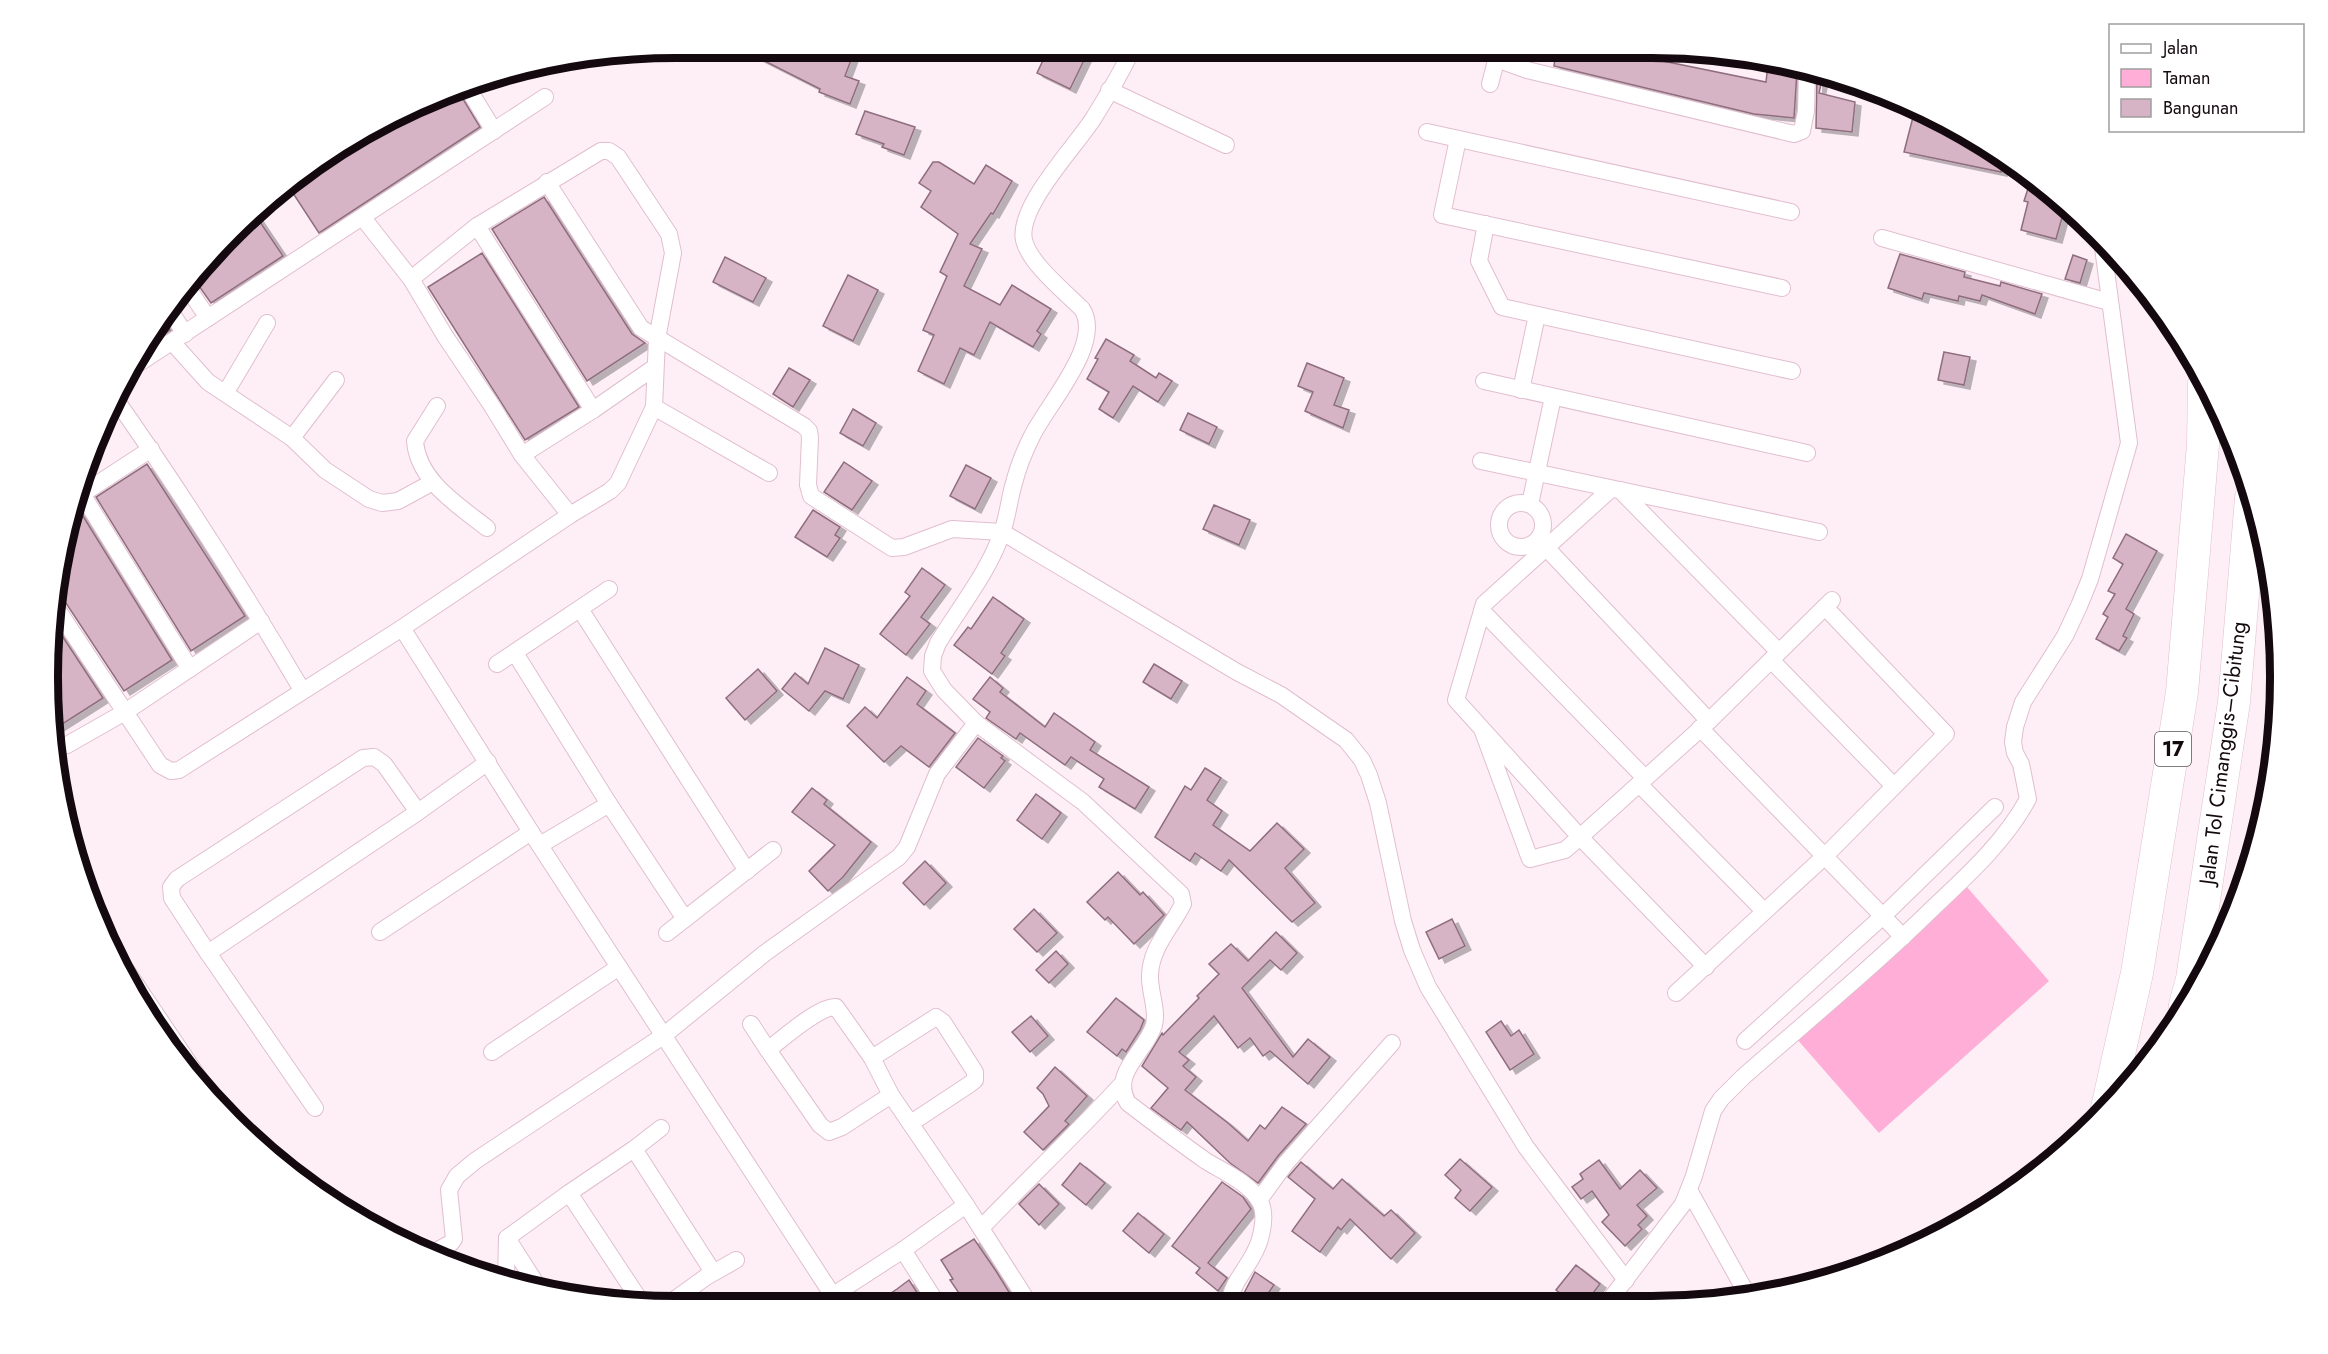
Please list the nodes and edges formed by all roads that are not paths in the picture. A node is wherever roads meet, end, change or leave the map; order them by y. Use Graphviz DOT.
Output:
graph roads {
  1 [pos="1127,58"];
  2 [pos="1494,58"];
  3 [pos="1500,58"];
  4 [pos="1807,79"];
  5 [pos="1490,84"];
  6 [pos="1109,90"];
  7 [pos="471,94"];
  8 [pos="545,97"];
  9 [pos="494,131"];
  10 [pos="1427,132"];
  11 [pos="1458,139"];
  12 [pos="1226,145"];
  13 [pos="547,182"];
  14 [pos="1791,212"];
  15 [pos="363,218"];
  16 [pos="1486,224"];
  17 [pos="477,226"];
  18 [pos="1882,238"];
  19 [pos="2104,256"];
  20 [pos="411,279"];
  21 [pos="1782,288"];
  22 [pos="192,293"];
  23 [pos="2109,302"];
  24 [pos="1537,315"];
  25 [pos="208,318"];
  26 [pos="172,320"];
  27 [pos="267,323"];
  28 [pos="178,338"];
  29 [pos="657,339"];
  30 [pos="147,358"];
  31 [pos="655,367"];
  32 [pos="1792,371"];
  33 [pos="336,380"];
  34 [pos="1484,381"];
  35 [pos="1521,390"];
  36 [pos="226,392"];
  37 [pos="1553,397"];
  38 [pos="2204,399"];
  39 [pos="121,406"];
  40 [pos="437,406"];
  41 [pos="654,407"];
  42 [pos="593,410"];
  43 [pos="292,438"];
  44 [pos="151,449"];
  45 [pos="1807,453"];
  46 [pos="522,455"];
  47 [pos="1481,461"];
  48 [pos="769,473"];
  49 [pos="1536,473"];
  50 [pos="434,482"];
  51 [pos="1616,489"];
  52 [pos="87,490"];
  53 [pos="84,503"];
  54 [pos="1530,504"];
  55 [pos="570,515"];
  56 [pos="2249,521"];
  57 [pos="487,528"];
  58 [pos="1002,532"];
  59 [pos="1819,532"];
  60 [pos="1543,543"];
  61 [pos="609,589"];
  62 [pos="580,609"];
  63 [pos="1482,611"];
  64 [pos="62,617"];
  65 [pos="261,621"];
  66 [pos="402,628"];
  67 [pos="515,653"];
  68 [pos="1775,656"];
  69 [pos="497,664"];
  70 [pos="190,669"];
  71 [pos="302,690"];
  72 [pos="125,712"];
  73 [pos="976,723"];
  74 [pos="1704,724"];
  75 [pos="1482,729"];
  76 [pos="63,746"];
  77 [pos="488,762"];
  78 [pos="1642,781"];
  79 [pos="1894,786"];
  80 [pos="609,804"];
  81 [pos="1995,807"];
  82 [pos="418,812"];
  83 [pos="1580,837"];
  84 [pos="536,838"];
  85 [pos="773,850"];
  86 [pos="1825,856"];
  87 [pos="747,871"];
  88 [pos="1764,911"];
  89 [pos="1883,916"];
  90 [pos="685,919"];
  91 [pos="380,932"];
  92 [pos="667,933"];
  93 [pos="1904,937"];
  94 [pos="208,953"];
  95 [pos="619,967"];
  96 [pos="1706,967"];
  97 [pos="2192,976"];
  98 [pos="1676,993"];
  99 [pos="751,1024"];
  100 [pos="663,1036"];
  101 [pos="1745,1041"];
  102 [pos="1392,1043"];
  103 [pos="768,1050"];
  104 [pos="492,1052"];
  105 [pos="872,1058"];
  106 [pos="1122,1084"];
  107 [pos="2111,1090"];
  108 [pos="891,1095"];
  109 [pos="315,1108"];
  110 [pos="911,1123"];
  111 [pos="661,1128"];
  112 [pos="634,1149"];
  113 [pos="1689,1190"];
  114 [pos="569,1193"];
  115 [pos="1259,1200"];
  116 [pos="966,1205"];
  117 [pos="981,1228"];
  118 [pos="507,1238"];
  119 [pos="441,1248"];
  120 [pos="903,1250"];
  121 [pos="736,1260"];
  122 [pos="506,1271"];
  123 [pos="713,1272"];
  124 [pos="533,1278"];
  125 [pos="1626,1280"];
  126 [pos="1744,1288"];
  127 [pos="636,1294"];
  128 [pos="680,1296"];
  129 [pos="833,1296"];
  130 [pos="841,1296"];
  131 [pos="932,1296"];
  132 [pos="1024,1296"];
  133 [pos="1231,1296"];
  134 [pos="1613,1296"];
  1 -- 6 [label="street"];
  2 -- 5 [label="street"];
  3 -- 4 [label="street"];
  6 -- 12 [label="street"];
  6 -- 58 [label="street"];
  7 -- 9 [label="street"];
  8 -- 9 [label="street"];
  9 -- 15 [label="street"];
  10 -- 11 [label="street"];
  11 -- 14 [label="street"];
  11 -- 16 [label="street"];
  13 -- 17 [label="street"];
  13 -- 29 [label="street"];
  13 -- 29 [label="street"];
  15 -- 20 [label="street"];
  15 -- 25 [label="street"];
  16 -- 21 [label="street"];
  16 -- 24 [label="street"];
  17 -- 20 [label="street"];
  17 -- 42 [label="street"];
  18 -- 23 [label="street"];
  19 -- 23 [label="street"];
  20 -- 46 [label="street"];
  22 -- 25 [label="street"];
  23 -- 93 [label="street"];
  24 -- 32 [label="street"];
  24 -- 35 [label="street"];
  25 -- 28 [label="street"];
  26 -- 28 [label="street"];
  27 -- 36 [label="street"];
  28 -- 30 [label="street"];
  28 -- 36 [label="street"];
  29 -- 31 [label="street"];
  29 -- 58 [label="street"];
  31 -- 41 [label="street"];
  31 -- 42 [label="street"];
  33 -- 43 [label="street"];
  34 -- 35 [label="street"];
  35 -- 37 [label="street"];
  36 -- 43 [label="street"];
  37 -- 45 [label="street"];
  37 -- 49 [label="street"];
  38 -- 107 [label="highway, 17"];
  39 -- 44 [label="street"];
  40 -- 50 [label="street"];
  41 -- 48 [label="street"];
  41 -- 55 [label="street"];
  42 -- 46 [label="street"];
  43 -- 50 [label="street"];
  44 -- 52 [label="street"];
  44 -- 65 [label="street"];
  46 -- 55 [label="street"];
  47 -- 49 [label="street"];
  49 -- 51 [label="street"];
  49 -- 54 [label="street"];
  50 -- 57 [label="street"];
  51 -- 59 [label="street"];
  51 -- 60 [label="street"];
  51 -- 68 [label="street"];
  53 -- 70 [label="street"];
  54 -- 60 [label="street"];
  54 -- 60 [label="street"];
  55 -- 66 [label="street"];
  56 -- 97 [label="highway, Jalan Tol Cimanggis–Cibitung"];
  58 -- 73 [label="street"];
  58 -- 125 [label="street"];
  60 -- 63 [label="street"];
  60 -- 74 [label="street"];
  61 -- 62 [label="street"];
  62 -- 67 [label="street"];
  62 -- 87 [label="street"];
  63 -- 75 [label="street"];
  63 -- 78 [label="street"];
  64 -- 72 [label="street"];
  65 -- 70 [label="street"];
  65 -- 71 [label="street"];
  66 -- 71 [label="street"];
  66 -- 77 [label="street"];
  67 -- 69 [label="street"];
  67 -- 80 [label="street"];
  68 -- 74 [label="street"];
  68 -- 79 [label="street"];
  68 -- 79 [label="street"];
  70 -- 72 [label="street"];
  71 -- 72 [label="street"];
  72 -- 76 [label="street"];
  73 -- 100 [label="street"];
  73 -- 106 [label="street"];
  74 -- 78 [label="street"];
  74 -- 86 [label="street"];
  75 -- 83 [label="street"];
  75 -- 83 [label="street"];
  77 -- 82 [label="street"];
  77 -- 84 [label="street"];
  78 -- 83 [label="street"];
  78 -- 88 [label="street"];
  79 -- 86 [label="street"];
  80 -- 84 [label="street"];
  80 -- 90 [label="street"];
  81 -- 89 [label="street"];
  82 -- 94 [label="street"];
  82 -- 94 [label="street"];
  83 -- 96 [label="street"];
  84 -- 91 [label="street"];
  84 -- 95 [label="street"];
  85 -- 87 [label="street"];
  86 -- 88 [label="street"];
  86 -- 89 [label="street"];
  87 -- 90 [label="street"];
  88 -- 96 [label="street"];
  89 -- 93 [label="street"];
  89 -- 101 [label="street"];
  90 -- 92 [label="street"];
  93 -- 113 [label="street"];
  94 -- 109 [label="street"];
  95 -- 100 [label="street"];
  95 -- 104 [label="street"];
  96 -- 98 [label="street"];
  99 -- 103 [label="street"];
  100 -- 119 [label="street"];
  100 -- 129 [label="street"];
  102 -- 115 [label="street"];
  103 -- 105 [label="street"];
  103 -- 108 [label="street"];
  105 -- 108 [label="street"];
  105 -- 110 [label="street"];
  106 -- 115 [label="street"];
  106 -- 117 [label="street"];
  108 -- 110 [label="street"];
  110 -- 116 [label="street"];
  111 -- 112 [label="street"];
  112 -- 114 [label="street"];
  112 -- 123 [label="street"];
  113 -- 125 [label="street"];
  113 -- 126 [label="street"];
  114 -- 118 [label="street"];
  114 -- 127 [label="street"];
  115 -- 133 [label="street"];
  116 -- 117 [label="street"];
  116 -- 120 [label="street"];
  117 -- 132 [label="street"];
  118 -- 122 [label="street"];
  118 -- 124 [label="street"];
  120 -- 130 [label="street"];
  120 -- 131 [label="street"];
  121 -- 123 [label="street"];
  123 -- 128 [label="street"];
  125 -- 134 [label="street"];
}
